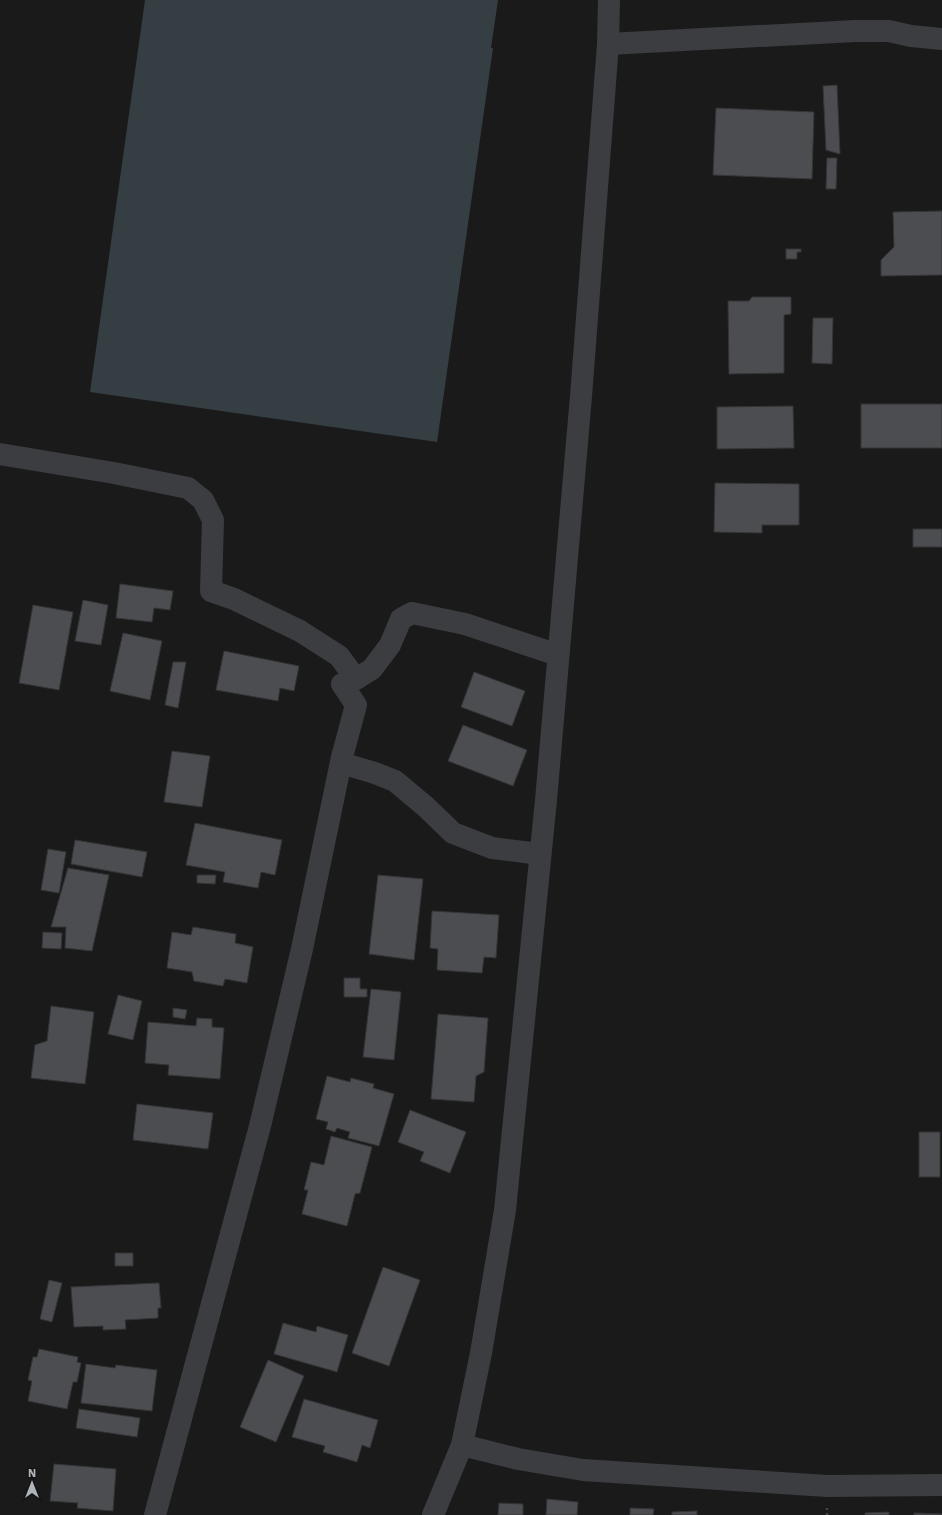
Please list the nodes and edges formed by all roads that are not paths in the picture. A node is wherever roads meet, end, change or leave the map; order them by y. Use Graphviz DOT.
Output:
graph roads {
  1 [pos="609,0"];
  2 [pos="942,39"];
  3 [pos="608,44"];
  4 [pos="0,454"];
  5 [pos="558,655"];
  6 [pos="356,679"];
  7 [pos="341,763"];
  8 [pos="540,854"];
  9 [pos="462,1445"];
  10 [pos="942,1485"];
  11 [pos="155,1515"];
  12 [pos="433,1515"];
  1 -- 3 [label="street"];
  2 -- 3 [label="street"];
  3 -- 5 [label="street"];
  4 -- 6 [label="street"];
  5 -- 6 [label="street"];
  5 -- 8 [label="street"];
  6 -- 7 [label="street"];
  7 -- 8 [label="street"];
  7 -- 11 [label="street"];
  8 -- 9 [label="street"];
  9 -- 10 [label="street"];
  9 -- 12 [label="street"];
}
